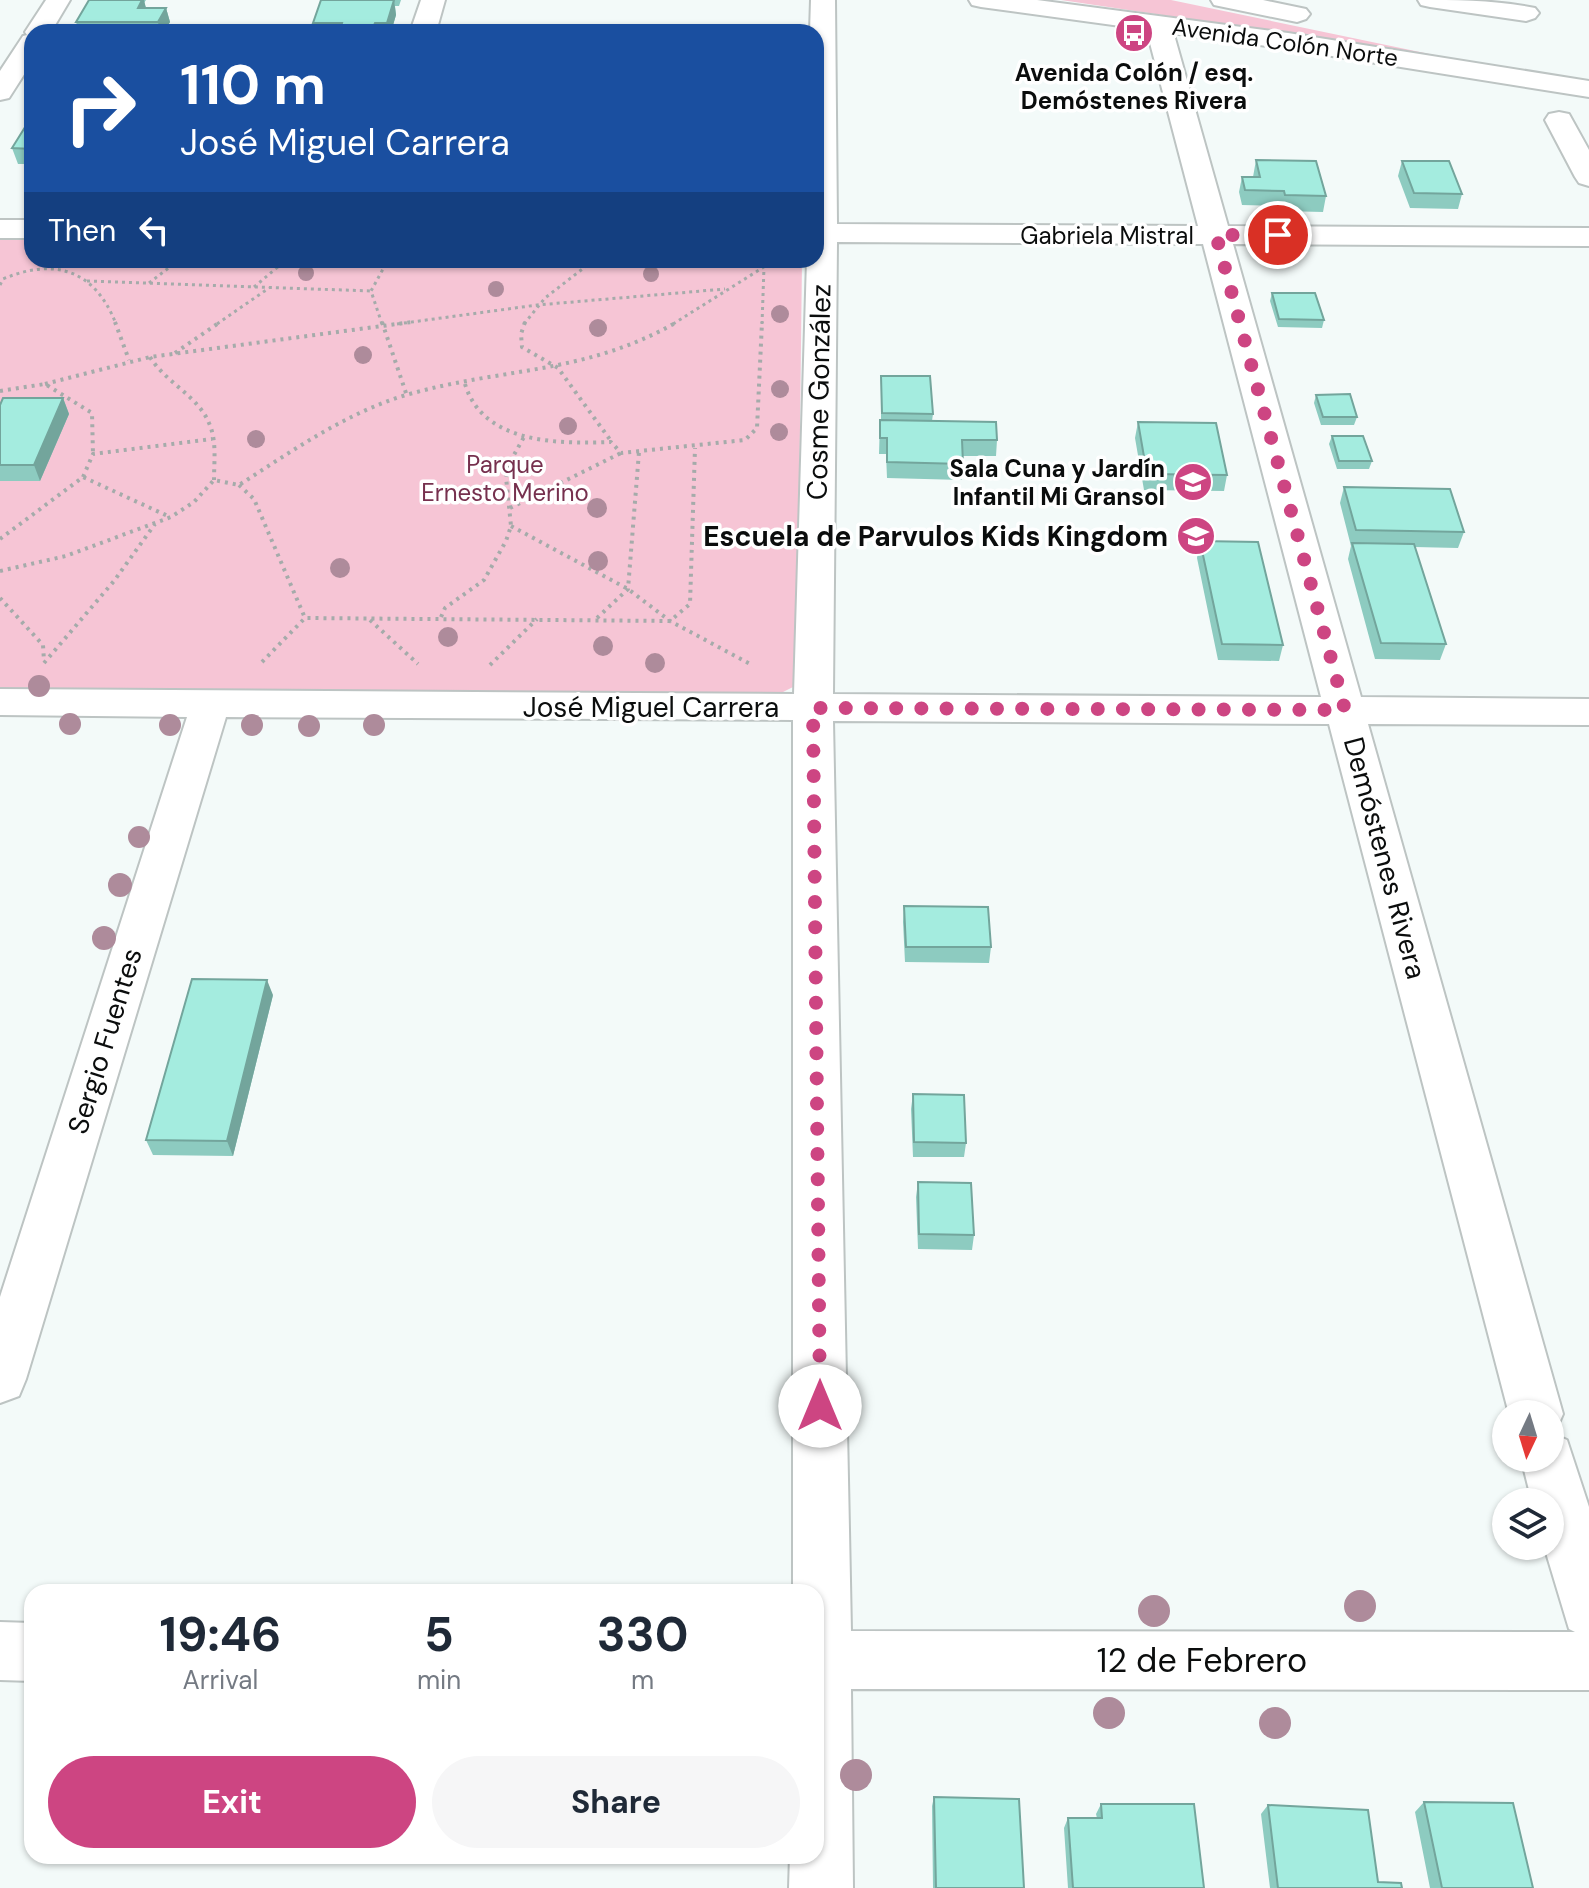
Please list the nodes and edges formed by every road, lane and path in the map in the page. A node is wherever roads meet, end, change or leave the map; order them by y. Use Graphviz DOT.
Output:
graph roads {
  1 [pos="58,0"];
  2 [pos="433,0"];
  3 [pos="823,0"];
  4 [pos="981,0"];
  5 [pos="1223,0"];
  6 [pos="1430,0"];
  7 [pos="1291,6"];
  8 [pos="1526,13"];
  9 [pos="1317,18"];
  10 [pos="43,24"];
  11 [pos="426,24"];
  12 [pos="823,24"];
  13 [pos="1158,24"];
  14 [pos="1363,28"];
  15 [pos="24,54"];
  16 [pos="1589,74"];
  17 [pos="1589,89"];
  18 [pos="0,92"];
  19 [pos="1559,120"];
  20 [pos="1589,177"];
  21 [pos="0,229"];
  22 [pos="24,229"];
  23 [pos="824,233"];
  24 [pos="1216,235"];
  25 [pos="1589,237"];
  26 [pos="169,268"];
  27 [pos="277,268"];
  28 [pos="384,268"];
  29 [pos="584,268"];
  30 [pos="761,268"];
  31 [pos="764,268"];
  32 [pos="819,268"];
  33 [pos="2,278"];
  34 [pos="87,281"];
  35 [pos="149,283"];
  36 [pos="0,285"];
  37 [pos="254,287"];
  38 [pos="270,287"];
  39 [pos="726,289"];
  40 [pos="371,291"];
  41 [pos="537,305"];
  42 [pos="383,325"];
  43 [pos="174,354"];
  44 [pos="150,357"];
  45 [pos="129,360"];
  46 [pos="558,368"];
  47 [pos="45,384"];
  48 [pos="465,384"];
  49 [pos="0,391"];
  50 [pos="407,396"];
  51 [pos="524,437"];
  52 [pos="212,439"];
  53 [pos="611,442"];
  54 [pos="695,448"];
  55 [pos="639,452"];
  56 [pos="621,453"];
  57 [pos="93,454"];
  58 [pos="83,477"];
  59 [pos="214,480"];
  60 [pos="239,485"];
  61 [pos="510,508"];
  62 [pos="171,517"];
  63 [pos="155,524"];
  64 [pos="511,526"];
  65 [pos="0,539"];
  66 [pos="0,571"];
  67 [pos="628,589"];
  68 [pos="0,598"];
  69 [pos="441,617"];
  70 [pos="305,618"];
  71 [pos="538,618"];
  72 [pos="369,619"];
  73 [pos="596,619"];
  74 [pos="670,621"];
  75 [pos="44,662"];
  76 [pos="261,663"];
  77 [pos="421,667"];
  78 [pos="489,667"];
  79 [pos="764,671"];
  80 [pos="39,673"];
  81 [pos="0,702"];
  82 [pos="211,703"];
  83 [pos="813,708"];
  84 [pos="1345,710"];
  85 [pos="1589,712"];
  86 [pos="0,1379"];
  87 [pos="1532,1400"];
  88 [pos="1552,1472"];
  89 [pos="819,1584"];
  90 [pos="1589,1609"];
  91 [pos="0,1651"];
  92 [pos="24,1652"];
  93 [pos="824,1660"];
  94 [pos="1589,1661"];
  95 [pos="821,1864"];
  96 [pos="821,1888"];
  1 -- 10 [label="street"];
  2 -- 11 [label="street"];
  3 -- 12 [label="street, Cosme González"];
  4 -- 13 [label="street, Avenida Colón Norte"];
  5 -- 7 [label="street"];
  6 -- 8 [label="street"];
  7 -- 9 [label="street"];
  13 -- 17 [label="street, Avenida Colón Norte"];
  13 -- 24 [label="street, Demóstenes Rivera"];
  14 -- 16 [label="street"];
  15 -- 18 [label="street"];
  19 -- 20 [label="street"];
  21 -- 22 [label="street"];
  23 -- 24 [label="street, Gabriela Mistral"];
  24 -- 25 [label="street, Gabriela Mistral"];
  24 -- 84 [label="street, Demóstenes Rivera"];
  26 -- 35 [label="path"];
  27 -- 37 [label="path"];
  28 -- 40 [label="path"];
  29 -- 41 [label="path"];
  30 -- 39 [label="path"];
  31 -- 54 [label="path"];
  32 -- 83 [label="street, Cosme González"];
  33 -- 34 [label="path"];
  33 -- 36 [label="path"];
  34 -- 35 [label="path"];
  34 -- 45 [label="path"];
  35 -- 37 [label="path"];
  37 -- 38 [label="path"];
  38 -- 40 [label="path"];
  38 -- 43 [label="path"];
  39 -- 41 [label="path"];
  39 -- 46 [label="path"];
  40 -- 42 [label="path"];
  41 -- 42 [label="path"];
  41 -- 46 [label="path"];
  42 -- 43 [label="path"];
  42 -- 50 [label="path"];
  43 -- 44 [label="path"];
  44 -- 45 [label="path"];
  44 -- 52 [label="path"];
  45 -- 47 [label="path"];
  46 -- 48 [label="path"];
  46 -- 53 [label="path"];
  47 -- 49 [label="path"];
  47 -- 57 [label="path"];
  48 -- 50 [label="path"];
  48 -- 51 [label="path"];
  50 -- 60 [label="path"];
  51 -- 53 [label="path"];
  51 -- 61 [label="path"];
  52 -- 57 [label="path"];
  52 -- 59 [label="path"];
  53 -- 56 [label="path"];
  54 -- 55 [label="path"];
  54 -- 74 [label="path"];
  55 -- 56 [label="path"];
  55 -- 67 [label="path"];
  56 -- 61 [label="path"];
  57 -- 58 [label="path"];
  58 -- 62 [label="path"];
  58 -- 65 [label="path"];
  59 -- 60 [label="path"];
  59 -- 62 [label="path"];
  60 -- 70 [label="path"];
  61 -- 64 [label="path"];
  62 -- 63 [label="path"];
  63 -- 66 [label="path"];
  63 -- 75 [label="path"];
  64 -- 67 [label="path"];
  64 -- 69 [label="path"];
  67 -- 73 [label="path"];
  67 -- 74 [label="path"];
  68 -- 75 [label="path"];
  69 -- 71 [label="path"];
  69 -- 72 [label="path"];
  70 -- 72 [label="path"];
  70 -- 76 [label="path"];
  71 -- 73 [label="path"];
  71 -- 78 [label="path"];
  72 -- 77 [label="path"];
  73 -- 74 [label="path"];
  74 -- 79 [label="path"];
  75 -- 80 [label="path"];
  81 -- 82 [label="street, José Miguel Carrera"];
  82 -- 83 [label="street, José Miguel Carrera"];
  82 -- 86 [label="street, Sergio Fuentes"];
  83 -- 84 [label="street, José Miguel Carrera"];
  83 -- 89 [label="street, Cosme González"];
  84 -- 85 [label="street, José Miguel Carrera"];
  84 -- 87 [label="street, Demóstenes Rivera"];
  88 -- 90 [label="street"];
  91 -- 92 [label="street"];
  93 -- 94 [label="street, 12 de Febrero"];
  95 -- 96 [label="street, Cosme González"];
}
